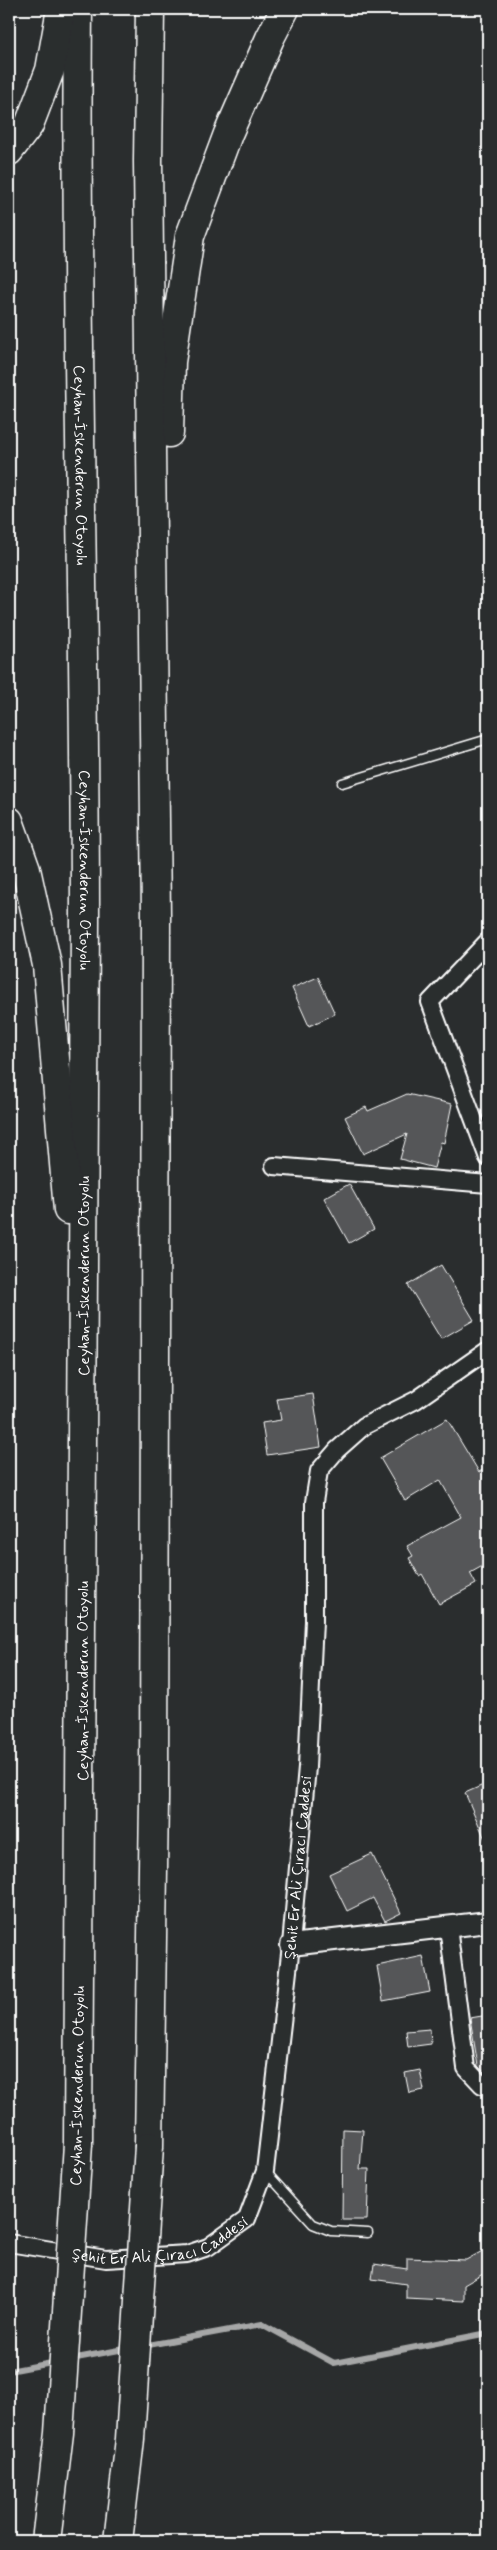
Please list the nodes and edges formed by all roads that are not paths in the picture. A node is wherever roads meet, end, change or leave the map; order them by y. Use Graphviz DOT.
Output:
graph roads {
  1 [pos="61,9"];
  2 [pos="78,9"];
  3 [pos="150,9"];
  4 [pos="285,9"];
  5 [pos="9,151"];
  6 [pos="488,739"];
  7 [pos="342,783"];
  8 [pos="9,821"];
  9 [pos="156,916"];
  10 [pos="488,941"];
  11 [pos="485,1136"];
  12 [pos="488,1158"];
  13 [pos="274,1166"];
  14 [pos="488,1184"];
  15 [pos="488,1350"];
  16 [pos="84,1461"];
  17 [pos="488,1922"];
  18 [pos="448,1927"];
  19 [pos="291,1945"];
  20 [pos="488,2086"];
  21 [pos="265,2171"];
  22 [pos="368,2233"];
  23 [pos="9,2243"];
  24 [pos="46,2541"];
  25 [pos="118,2541"];
  1 -- 5 [label="highway"];
  2 -- 16 [label="highway, Ceyhan-İskenderun Otoyolu"];
  3 -- 9 [label="highway"];
  4 -- 9 [label="highway"];
  6 -- 7 [label="lane"];
  8 -- 16 [label="highway"];
  9 -- 25 [label="highway, bridge"];
  10 -- 11 [label="street"];
  11 -- 12 [label="street"];
  13 -- 14 [label="street"];
  15 -- 19 [label="street, Şehit Er Ali Çıracı Caddesi"];
  16 -- 24 [label="highway, Ceyhan-İskenderun Otoyolu, bridge"];
  17 -- 18 [label="street"];
  18 -- 19 [label="street"];
  18 -- 20 [label="street"];
  19 -- 21 [label="street, Şehit Er Ali Çıracı Caddesi"];
  21 -- 22 [label="lane"];
  21 -- 23 [label="street, Şehit Er Ali Çıracı Caddesi"];
}
